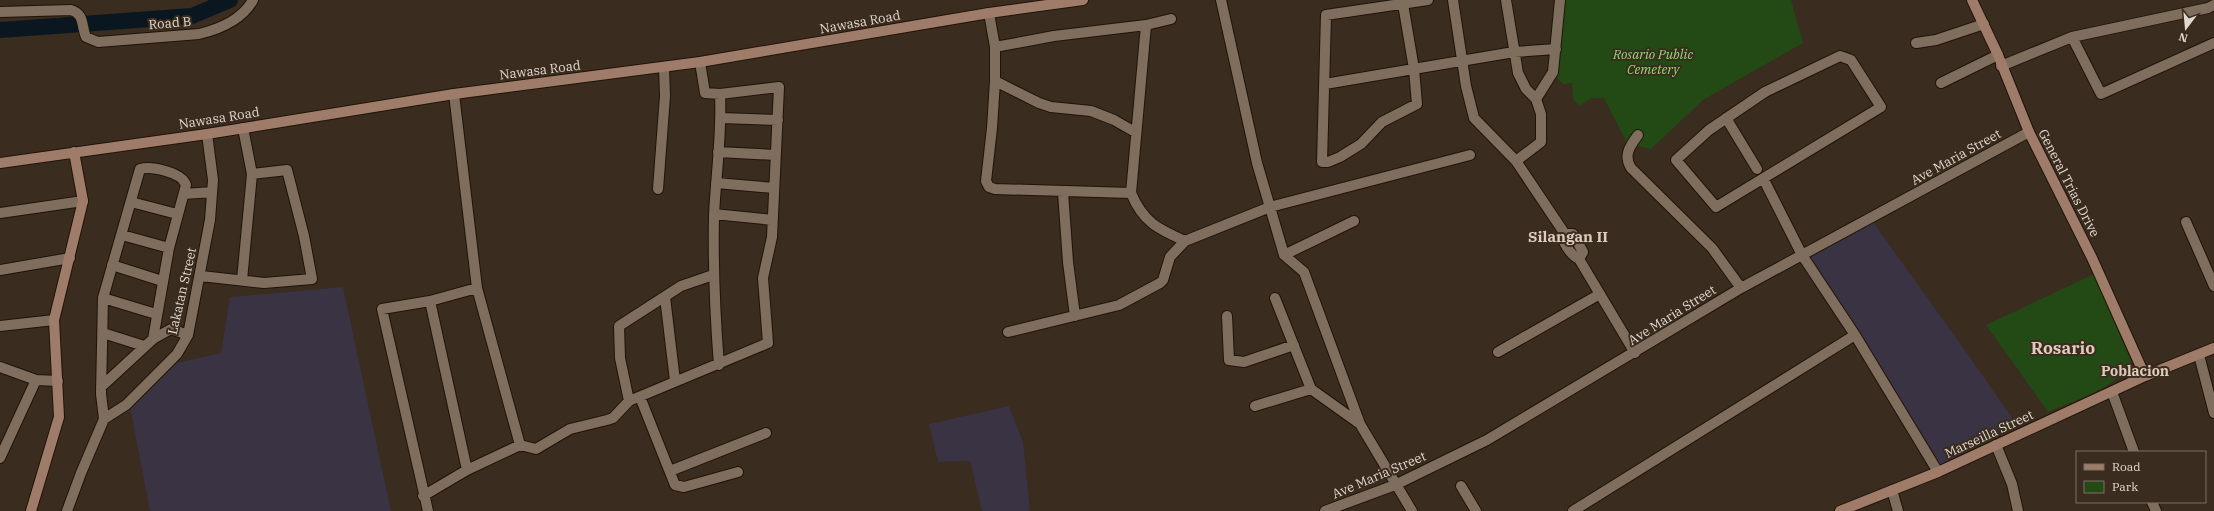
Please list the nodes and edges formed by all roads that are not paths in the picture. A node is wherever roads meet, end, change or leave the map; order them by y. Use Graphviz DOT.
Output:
graph roads {
  1 [pos="253,0"];
  2 [pos="1083,0"];
  3 [pos="1221,0"];
  4 [pos="1428,0"];
  5 [pos="1453,0"];
  6 [pos="1506,0"];
  7 [pos="1560,0"];
  8 [pos="1972,0"];
  9 [pos="1403,4"];
  10 [pos="2214,5"];
  11 [pos="0,12"];
  12 [pos="989,13"];
  13 [pos="1171,19"];
  14 [pos="1984,24"];
  15 [pos="1146,25"];
  16 [pos="2072,37"];
  17 [pos="1916,43"];
  18 [pos="2214,44"];
  19 [pos="995,46"];
  20 [pos="1556,49"];
  21 [pos="1514,52"];
  22 [pos="1998,55"];
  23 [pos="700,62"];
  24 [pos="1464,62"];
  25 [pos="2002,66"];
  26 [pos="664,67"];
  27 [pos="1414,69"];
  28 [pos="995,81"];
  29 [pos="1941,83"];
  30 [pos="1324,84"];
  31 [pos="454,94"];
  32 [pos="720,94"];
  33 [pos="1536,99"];
  34 [pos="721,118"];
  35 [pos="1726,118"];
  36 [pos="778,120"];
  37 [pos="242,128"];
  38 [pos="1135,132"];
  39 [pos="2029,132"];
  40 [pos="206,134"];
  41 [pos="1638,135"];
  42 [pos="74,152"];
  43 [pos="718,152"];
  44 [pos="776,155"];
  45 [pos="1470,155"];
  46 [pos="1516,161"];
  47 [pos="0,163"];
  48 [pos="1757,169"];
  49 [pos="252,174"];
  50 [pos="1764,180"];
  51 [pos="716,183"];
  52 [pos="774,188"];
  53 [pos="658,189"];
  54 [pos="212,192"];
  55 [pos="1063,192"];
  56 [pos="1131,193"];
  57 [pos="184,194"];
  58 [pos="83,201"];
  59 [pos="131,202"];
  60 [pos="1270,207"];
  61 [pos="0,213"];
  62 [pos="177,214"];
  63 [pos="714,214"];
  64 [pos="773,220"];
  65 [pos="1354,222"];
  66 [pos="2186,222"];
  67 [pos="122,235"];
  68 [pos="1185,241"];
  69 [pos="168,248"];
  70 [pos="1802,255"];
  71 [pos="1284,256"];
  72 [pos="70,258"];
  73 [pos="112,265"];
  74 [pos="0,270"];
  75 [pos="712,275"];
  76 [pos="201,276"];
  77 [pos="242,280"];
  78 [pos="162,281"];
  79 [pos="2214,286"];
  80 [pos="477,288"];
  81 [pos="1741,288"];
  82 [pos="1600,294"];
  83 [pos="665,297"];
  84 [pos="104,298"];
  85 [pos="1276,298"];
  86 [pos="430,301"];
  87 [pos="156,314"];
  88 [pos="1075,316"];
  89 [pos="1227,316"];
  90 [pos="54,320"];
  91 [pos="0,326"];
  92 [pos="1008,332"];
  93 [pos="103,333"];
  94 [pos="188,335"];
  95 [pos="1855,335"];
  96 [pos="153,339"];
  97 [pos="1294,345"];
  98 [pos="144,346"];
  99 [pos="2214,348"];
  100 [pos="1498,352"];
  101 [pos="1635,353"];
  102 [pos="2199,355"];
  103 [pos="718,365"];
  104 [pos="0,367"];
  105 [pos="2145,376"];
  106 [pos="36,380"];
  107 [pos="58,381"];
  108 [pos="675,381"];
  109 [pos="102,387"];
  110 [pos="1310,389"];
  111 [pos="2112,392"];
  112 [pos="640,396"];
  113 [pos="629,401"];
  114 [pos="1255,406"];
  115 [pos="2214,413"];
  116 [pos="104,419"];
  117 [pos="1360,424"];
  118 [pos="766,433"];
  119 [pos="520,445"];
  120 [pos="1996,445"];
  121 [pos="2134,451"];
  122 [pos="0,458"];
  123 [pos="467,470"];
  124 [pos="670,471"];
  125 [pos="738,472"];
  126 [pos="1938,472"];
  127 [pos="1395,485"];
  128 [pos="1461,486"];
  129 [pos="1892,490"];
  130 [pos="424,496"];
  131 [pos="31,511"];
  132 [pos="67,511"];
  133 [pos="428,511"];
  134 [pos="1325,511"];
  135 [pos="1412,511"];
  136 [pos="1476,511"];
  137 [pos="1573,511"];
  138 [pos="1840,511"];
  139 [pos="1898,511"];
  140 [pos="2018,511"];
  1 -- 11 [label="street, Road B"];
  2 -- 12 [label="street, Nawasa Road"];
  3 -- 60 [label="street"];
  4 -- 9 [label="street"];
  5 -- 24 [label="street"];
  6 -- 21 [label="street"];
  7 -- 20 [label="street"];
  8 -- 14 [label="street, General Trias Drive"];
  9 -- 27 [label="street"];
  9 -- 30 [label="street"];
  10 -- 16 [label="street"];
  12 -- 19 [label="street"];
  12 -- 23 [label="street, Nawasa Road"];
  13 -- 15 [label="street"];
  14 -- 17 [label="street"];
  14 -- 22 [label="street, General Trias Drive"];
  15 -- 19 [label="street"];
  15 -- 38 [label="street"];
  16 -- 18 [label="street"];
  16 -- 25 [label="street"];
  19 -- 28 [label="street"];
  20 -- 21 [label="street"];
  20 -- 33 [label="street"];
  21 -- 24 [label="street"];
  21 -- 33 [label="street"];
  22 -- 25 [label="street, General Trias Drive"];
  22 -- 29 [label="street"];
  23 -- 26 [label="street, Nawasa Road"];
  23 -- 32 [label="street"];
  24 -- 27 [label="street"];
  24 -- 46 [label="street"];
  25 -- 39 [label="street, General Trias Drive"];
  26 -- 31 [label="street, Nawasa Road"];
  26 -- 53 [label="street"];
  27 -- 30 [label="street"];
  27 -- 30 [label="street"];
  28 -- 38 [label="street"];
  28 -- 55 [label="street"];
  31 -- 37 [label="street, Nawasa Road"];
  31 -- 80 [label="street"];
  32 -- 34 [label="street"];
  32 -- 36 [label="street"];
  33 -- 46 [label="street"];
  34 -- 36 [label="street"];
  34 -- 43 [label="street"];
  35 -- 48 [label="street"];
  35 -- 50 [label="street"];
  35 -- 50 [label="street"];
  36 -- 44 [label="street"];
  37 -- 40 [label="street, Nawasa Road"];
  37 -- 49 [label="street"];
  38 -- 56 [label="street"];
  39 -- 70 [label="street, Ave Maria Street"];
  39 -- 105 [label="street, General Trias Drive"];
  40 -- 42 [label="street, Nawasa Road"];
  40 -- 54 [label="street, Lakatan Street"];
  41 -- 81 [label="street"];
  42 -- 47 [label="street, Nawasa Road"];
  42 -- 58 [label="street"];
  43 -- 44 [label="street"];
  43 -- 51 [label="street"];
  44 -- 52 [label="street"];
  45 -- 60 [label="street"];
  46 -- 82 [label="street"];
  49 -- 77 [label="street"];
  49 -- 77 [label="street"];
  50 -- 70 [label="street"];
  51 -- 52 [label="street"];
  51 -- 63 [label="street"];
  52 -- 64 [label="street"];
  54 -- 57 [label="street"];
  54 -- 76 [label="street, Lakatan Street"];
  55 -- 56 [label="street"];
  55 -- 88 [label="street"];
  56 -- 68 [label="street"];
  57 -- 59 [label="street"];
  57 -- 62 [label="street"];
  58 -- 61 [label="street"];
  58 -- 72 [label="street"];
  59 -- 62 [label="street"];
  59 -- 67 [label="street"];
  60 -- 68 [label="street"];
  60 -- 71 [label="street"];
  62 -- 69 [label="street"];
  63 -- 64 [label="street"];
  63 -- 75 [label="street"];
  64 -- 103 [label="street"];
  65 -- 71 [label="street"];
  66 -- 79 [label="street"];
  67 -- 69 [label="street"];
  67 -- 73 [label="street"];
  68 -- 88 [label="street"];
  69 -- 78 [label="street"];
  70 -- 81 [label="street, Ave Maria Street"];
  70 -- 95 [label="street"];
  71 -- 117 [label="street"];
  72 -- 74 [label="street"];
  72 -- 90 [label="street"];
  73 -- 78 [label="street"];
  73 -- 84 [label="street"];
  75 -- 83 [label="street"];
  75 -- 103 [label="street"];
  76 -- 77 [label="street"];
  76 -- 94 [label="street, Lakatan Street"];
  78 -- 87 [label="street"];
  80 -- 86 [label="street"];
  80 -- 119 [label="street"];
  81 -- 101 [label="street, Ave Maria Street"];
  82 -- 100 [label="street"];
  82 -- 101 [label="street"];
  83 -- 108 [label="street"];
  83 -- 113 [label="street"];
  84 -- 87 [label="street"];
  84 -- 93 [label="street"];
  85 -- 97 [label="street"];
  86 -- 123 [label="street"];
  86 -- 130 [label="street"];
  87 -- 96 [label="street"];
  88 -- 92 [label="street"];
  89 -- 97 [label="street"];
  90 -- 91 [label="street"];
  90 -- 107 [label="street"];
  93 -- 98 [label="street"];
  93 -- 109 [label="street"];
  94 -- 96 [label="street"];
  94 -- 116 [label="street, Lakatan Street"];
  95 -- 126 [label="street"];
  95 -- 137 [label="street"];
  96 -- 98 [label="street"];
  97 -- 110 [label="street"];
  98 -- 109 [label="street"];
  99 -- 102 [label="street, Marseilla Street"];
  101 -- 127 [label="street, Ave Maria Street"];
  102 -- 105 [label="street, Marseilla Street"];
  102 -- 115 [label="street"];
  103 -- 108 [label="street"];
  104 -- 106 [label="street"];
  105 -- 111 [label="street, Marseilla Street"];
  106 -- 107 [label="street"];
  106 -- 122 [label="street"];
  107 -- 131 [label="street"];
  108 -- 112 [label="street"];
  109 -- 116 [label="street"];
  110 -- 114 [label="street"];
  110 -- 117 [label="street"];
  111 -- 120 [label="street, Marseilla Street"];
  111 -- 121 [label="street"];
  112 -- 113 [label="street"];
  112 -- 124 [label="street"];
  113 -- 119 [label="street"];
  116 -- 132 [label="street"];
  117 -- 127 [label="street"];
  118 -- 124 [label="street"];
  119 -- 123 [label="street"];
  120 -- 126 [label="street, Marseilla Street"];
  120 -- 140 [label="street"];
  123 -- 130 [label="street"];
  124 -- 125 [label="street"];
  126 -- 129 [label="street, Marseilla Street"];
  127 -- 134 [label="street, Ave Maria Street"];
  127 -- 135 [label="street"];
  128 -- 136 [label="street"];
  129 -- 138 [label="street, Marseilla Street"];
  129 -- 139 [label="street"];
  130 -- 133 [label="street"];
}
